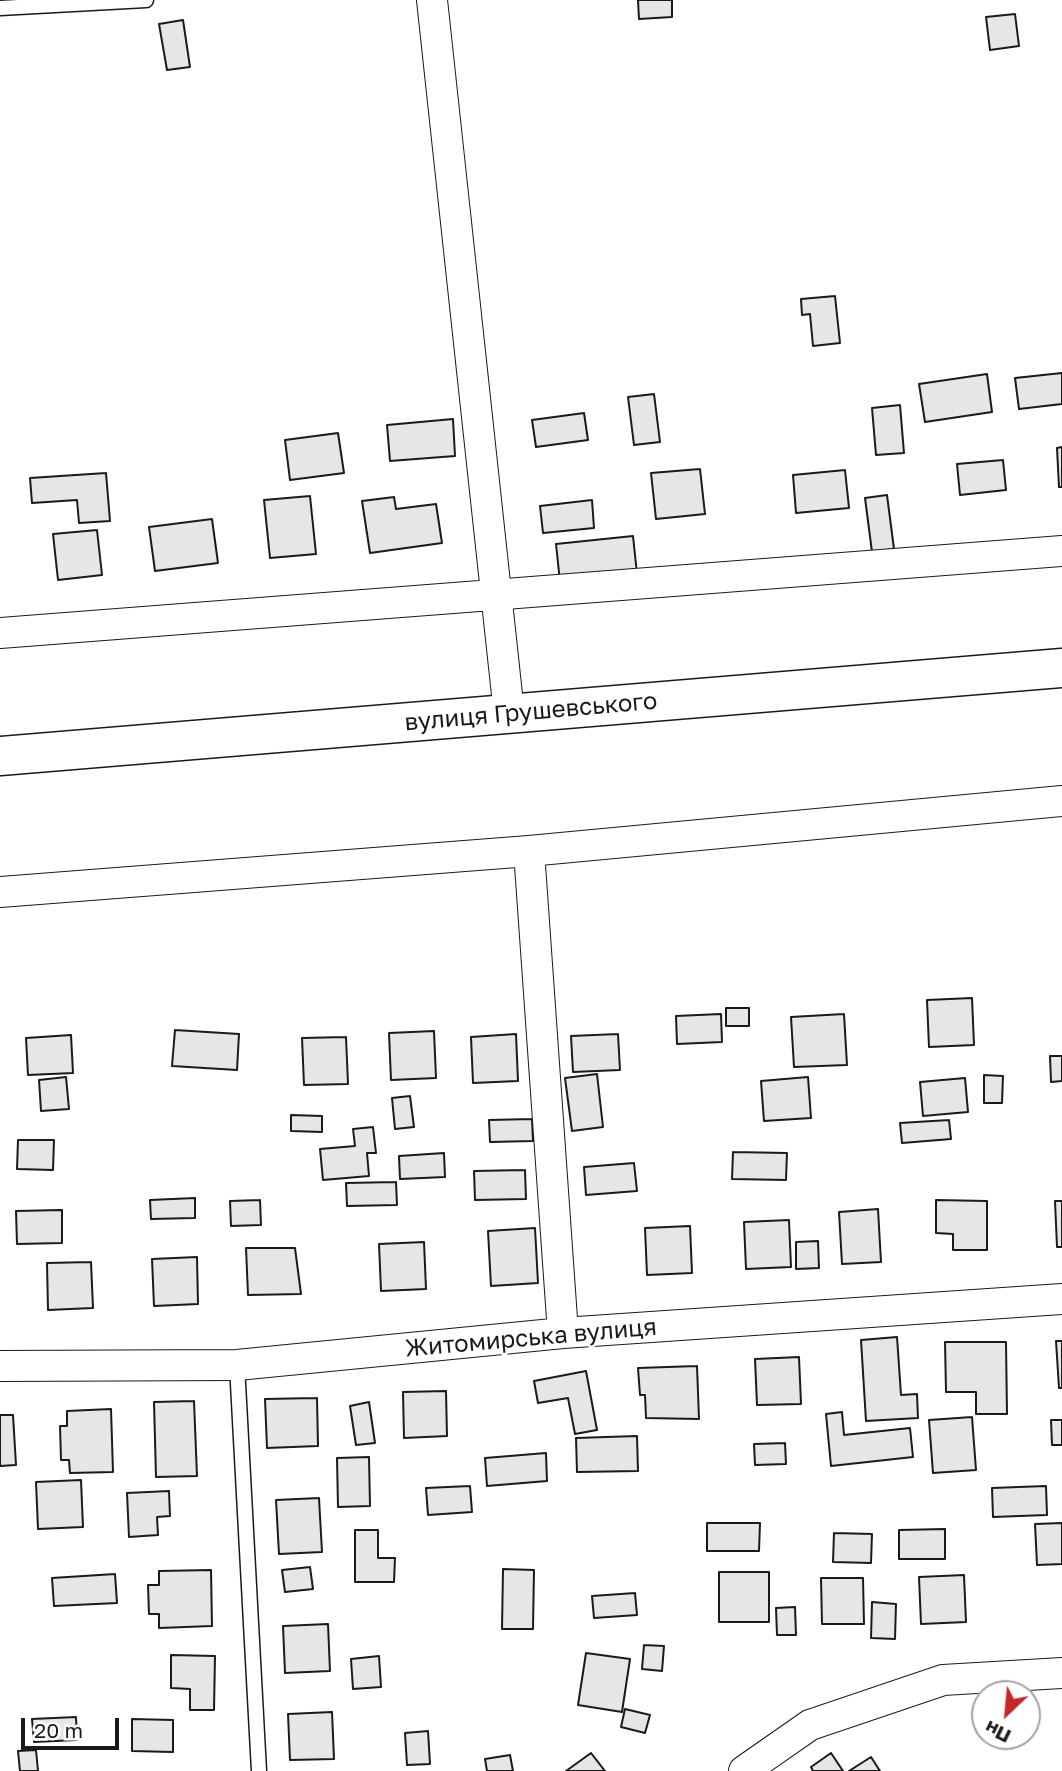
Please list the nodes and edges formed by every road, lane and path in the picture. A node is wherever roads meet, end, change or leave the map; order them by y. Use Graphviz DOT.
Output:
graph roads {
  1 [pos="146,0"];
  2 [pos="432,0"];
  3 [pos="0,8"];
  4 [pos="1062,551"];
  5 [pos="496,595"];
  6 [pos="0,634"];
  7 [pos="1062,668"];
  8 [pos="509,713"];
  9 [pos="0,756"];
  10 [pos="1062,801"];
  11 [pos="529,851"];
  12 [pos="0,892"];
  13 [pos="1062,1299"];
  14 [pos="563,1333"];
  15 [pos="0,1366"];
  16 [pos="237,1366"];
  17 [pos="1062,1673"];
  18 [pos="259,1771"];
  19 [pos="744,1771"];
  1 -- 3 [label="lane"];
  2 -- 5 [label="street"];
  4 -- 5 [label="street"];
  5 -- 6 [label="street"];
  5 -- 8 [label="street"];
  7 -- 8 [label="highway, вулиця Грушевського"];
  8 -- 9 [label="highway, вулиця Грушевського"];
  10 -- 11 [label="street"];
  11 -- 12 [label="street"];
  11 -- 14 [label="street"];
  13 -- 14 [label="street, Житомирська вулиця"];
  14 -- 16 [label="street, Житомирська вулиця"];
  15 -- 16 [label="street, Житомирська вулиця"];
  16 -- 18 [label="lane"];
  17 -- 19 [label="street"];
}
